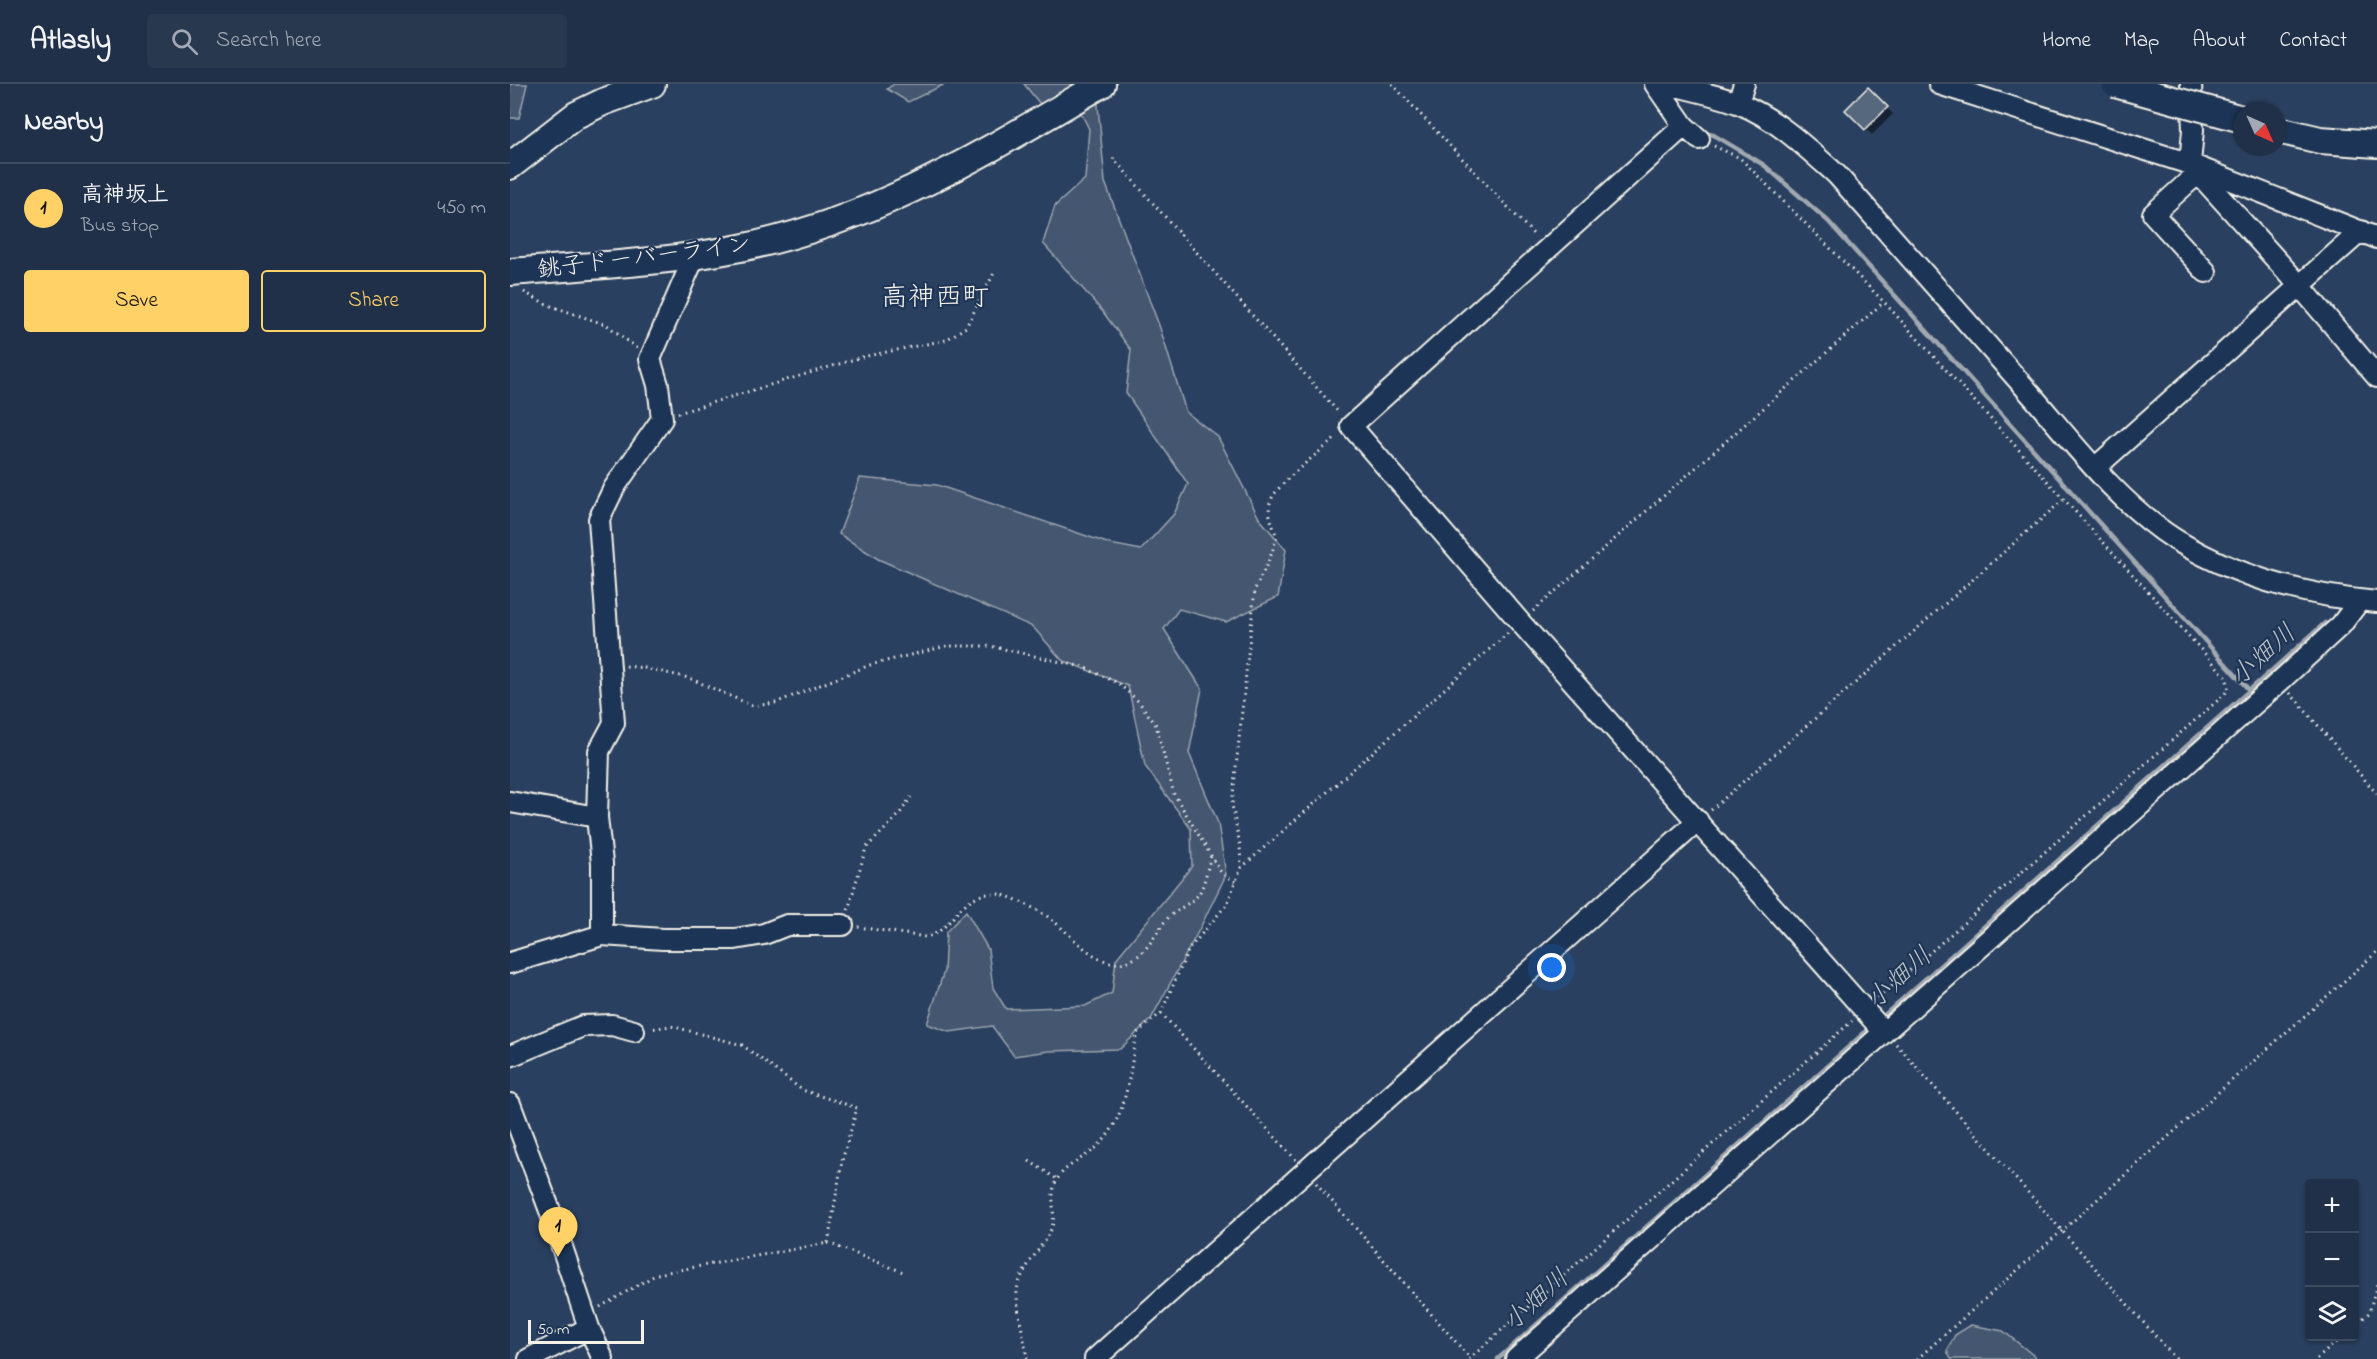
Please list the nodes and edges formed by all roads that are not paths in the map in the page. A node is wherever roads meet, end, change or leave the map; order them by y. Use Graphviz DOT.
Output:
graph roads {
  1 [pos="652,84"];
  2 [pos="1102,84"];
  3 [pos="1655,84"];
  4 [pos="1668,84"];
  5 [pos="1744,84"];
  6 [pos="2115,84"];
  7 [pos="2191,84"];
  8 [pos="1948,85"];
  9 [pos="1738,103"];
  10 [pos="2233,117"];
  11 [pos="2287,132"];
  12 [pos="2377,144"];
  13 [pos="510,166"];
  14 [pos="2194,168"];
  15 [pos="2369,234"];
  16 [pos="695,255"];
  17 [pos="2206,272"];
  18 [pos="514,279"];
  19 [pos="2300,286"];
  20 [pos="2377,377"];
  21 [pos="2095,468"];
  22 [pos="2368,601"];
  23 [pos="510,802"];
  24 [pos="597,817"];
  25 [pos="1698,821"];
  26 [pos="843,925"];
  27 [pos="602,935"];
  28 [pos="510,963"];
  29 [pos="634,1031"];
  30 [pos="1883,1031"];
  31 [pos="510,1056"];
  32 [pos="510,1104"];
  33 [pos="588,1321"];
  34 [pos="529,1359"];
  35 [pos="603,1359"];
  36 [pos="1095,1359"];
  37 [pos="1516,1359"];
  1 -- 13 [label="main road"];
  2 -- 16 [label="main road, 銚子ドーバーライン"];
  3 -- 25 [label="street"];
  4 -- 9 [label="street"];
  5 -- 9 [label="street"];
  6 -- 10 [label="main road, bridge"];
  7 -- 14 [label="street"];
  8 -- 14 [label="street"];
  9 -- 21 [label="street"];
  11 -- 12 [label="main road"];
  14 -- 15 [label="street"];
  14 -- 17 [label="street"];
  14 -- 19 [label="street"];
  15 -- 19 [label="street"];
  16 -- 18 [label="main road, 銚子ドーバーライン"];
  16 -- 24 [label="street"];
  19 -- 20 [label="street"];
  19 -- 21 [label="street"];
  21 -- 22 [label="street"];
  22 -- 30 [label="street"];
  23 -- 24 [label="street"];
  24 -- 27 [label="street"];
  25 -- 30 [label="street"];
  25 -- 36 [label="street"];
  26 -- 27 [label="street"];
  27 -- 28 [label="street"];
  29 -- 31 [label="street"];
  30 -- 37 [label="street"];
  32 -- 33 [label="street"];
  33 -- 34 [label="street"];
  33 -- 35 [label="street"];
}
